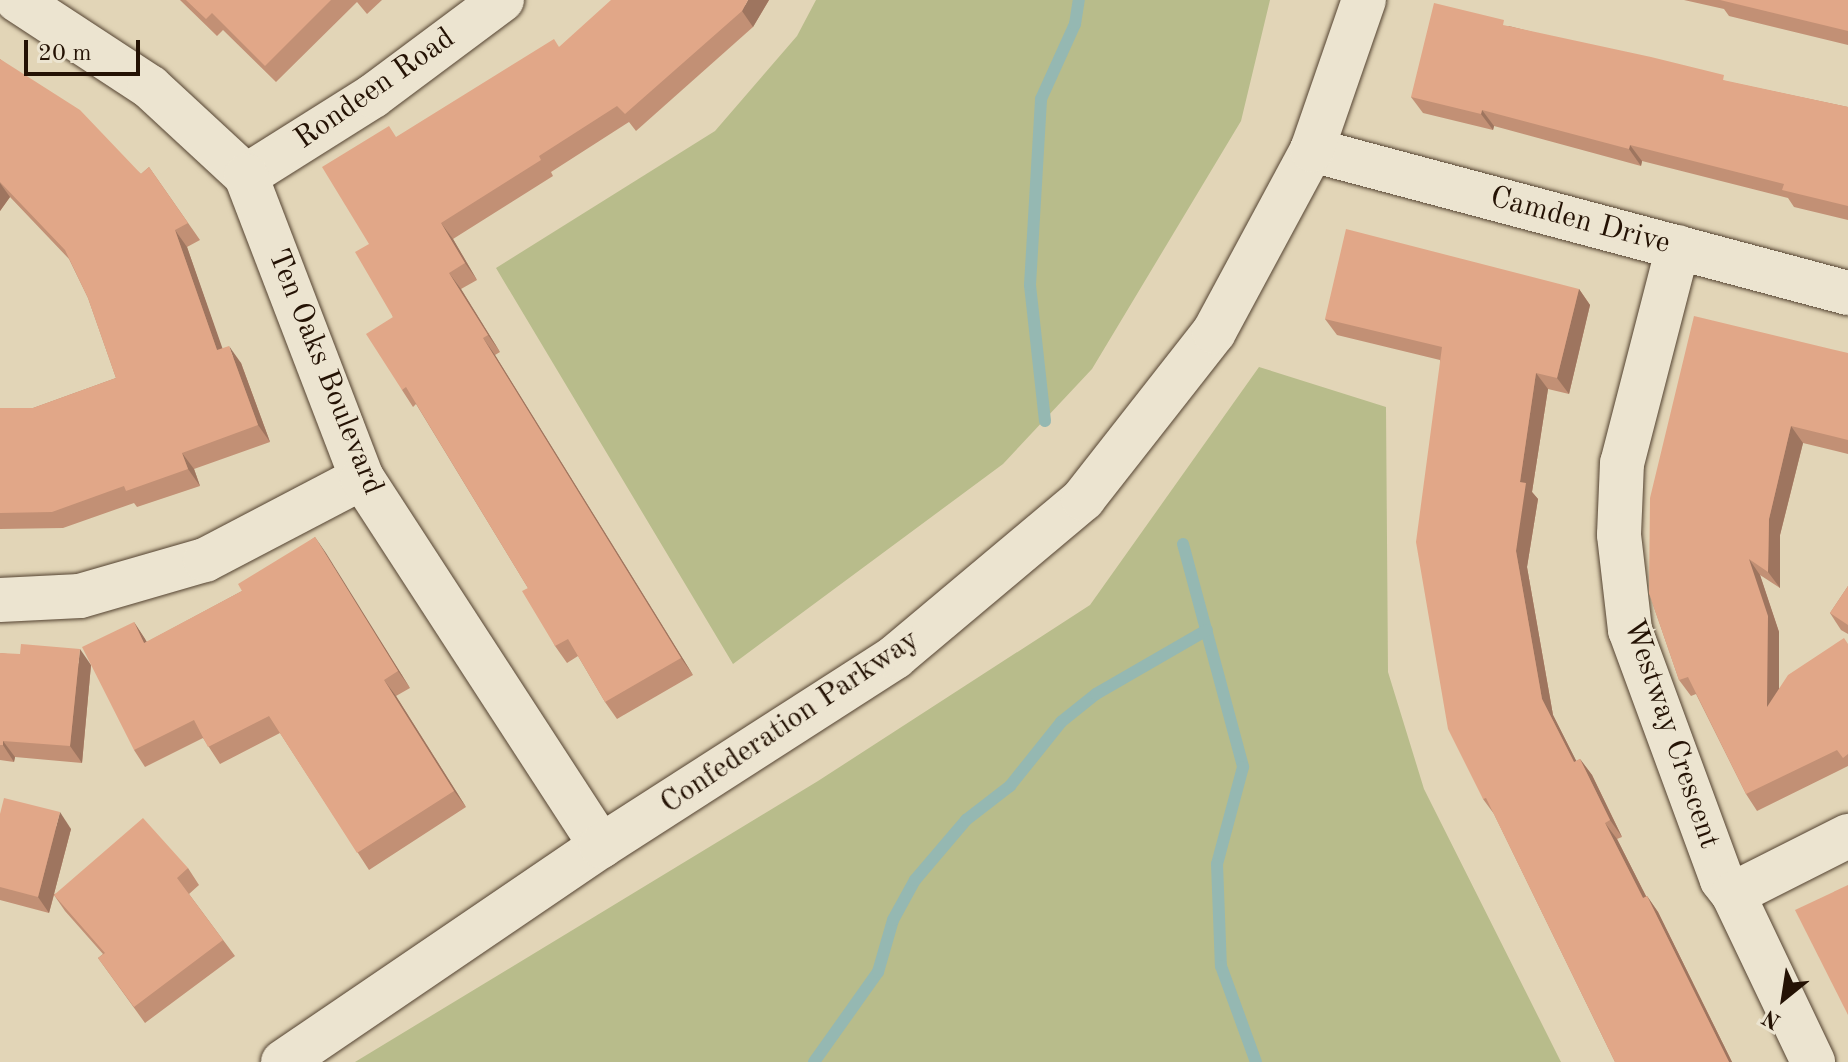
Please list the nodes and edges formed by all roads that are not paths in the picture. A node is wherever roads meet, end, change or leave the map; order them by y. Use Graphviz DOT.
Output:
graph roads {
  1 [pos="17,0"];
  2 [pos="502,0"];
  3 [pos="1364,0"];
  4 [pos="1312,150"];
  5 [pos="246,176"];
  6 [pos="1678,247"];
  7 [pos="1848,293"];
  8 [pos="362,478"];
  9 [pos="0,600"];
  10 [pos="1848,836"];
  11 [pos="601,846"];
  12 [pos="1733,894"];
  13 [pos="283,1062"];
  14 [pos="1813,1062"];
  1 -- 5 [label="street, Ten Oaks Boulevard"];
  2 -- 5 [label="street, Rondeen Road"];
  3 -- 4 [label="street, Confederation Parkway"];
  4 -- 6 [label="street, Camden Drive"];
  4 -- 11 [label="street, Confederation Parkway"];
  5 -- 8 [label="street, Ten Oaks Boulevard"];
  6 -- 7 [label="street, Camden Drive"];
  6 -- 12 [label="street, Westway Crescent"];
  8 -- 9 [label="street"];
  8 -- 11 [label="street, Ten Oaks Boulevard"];
  10 -- 12 [label="street"];
  11 -- 13 [label="street, Confederation Parkway"];
  12 -- 14 [label="street, Westway Crescent"];
}
